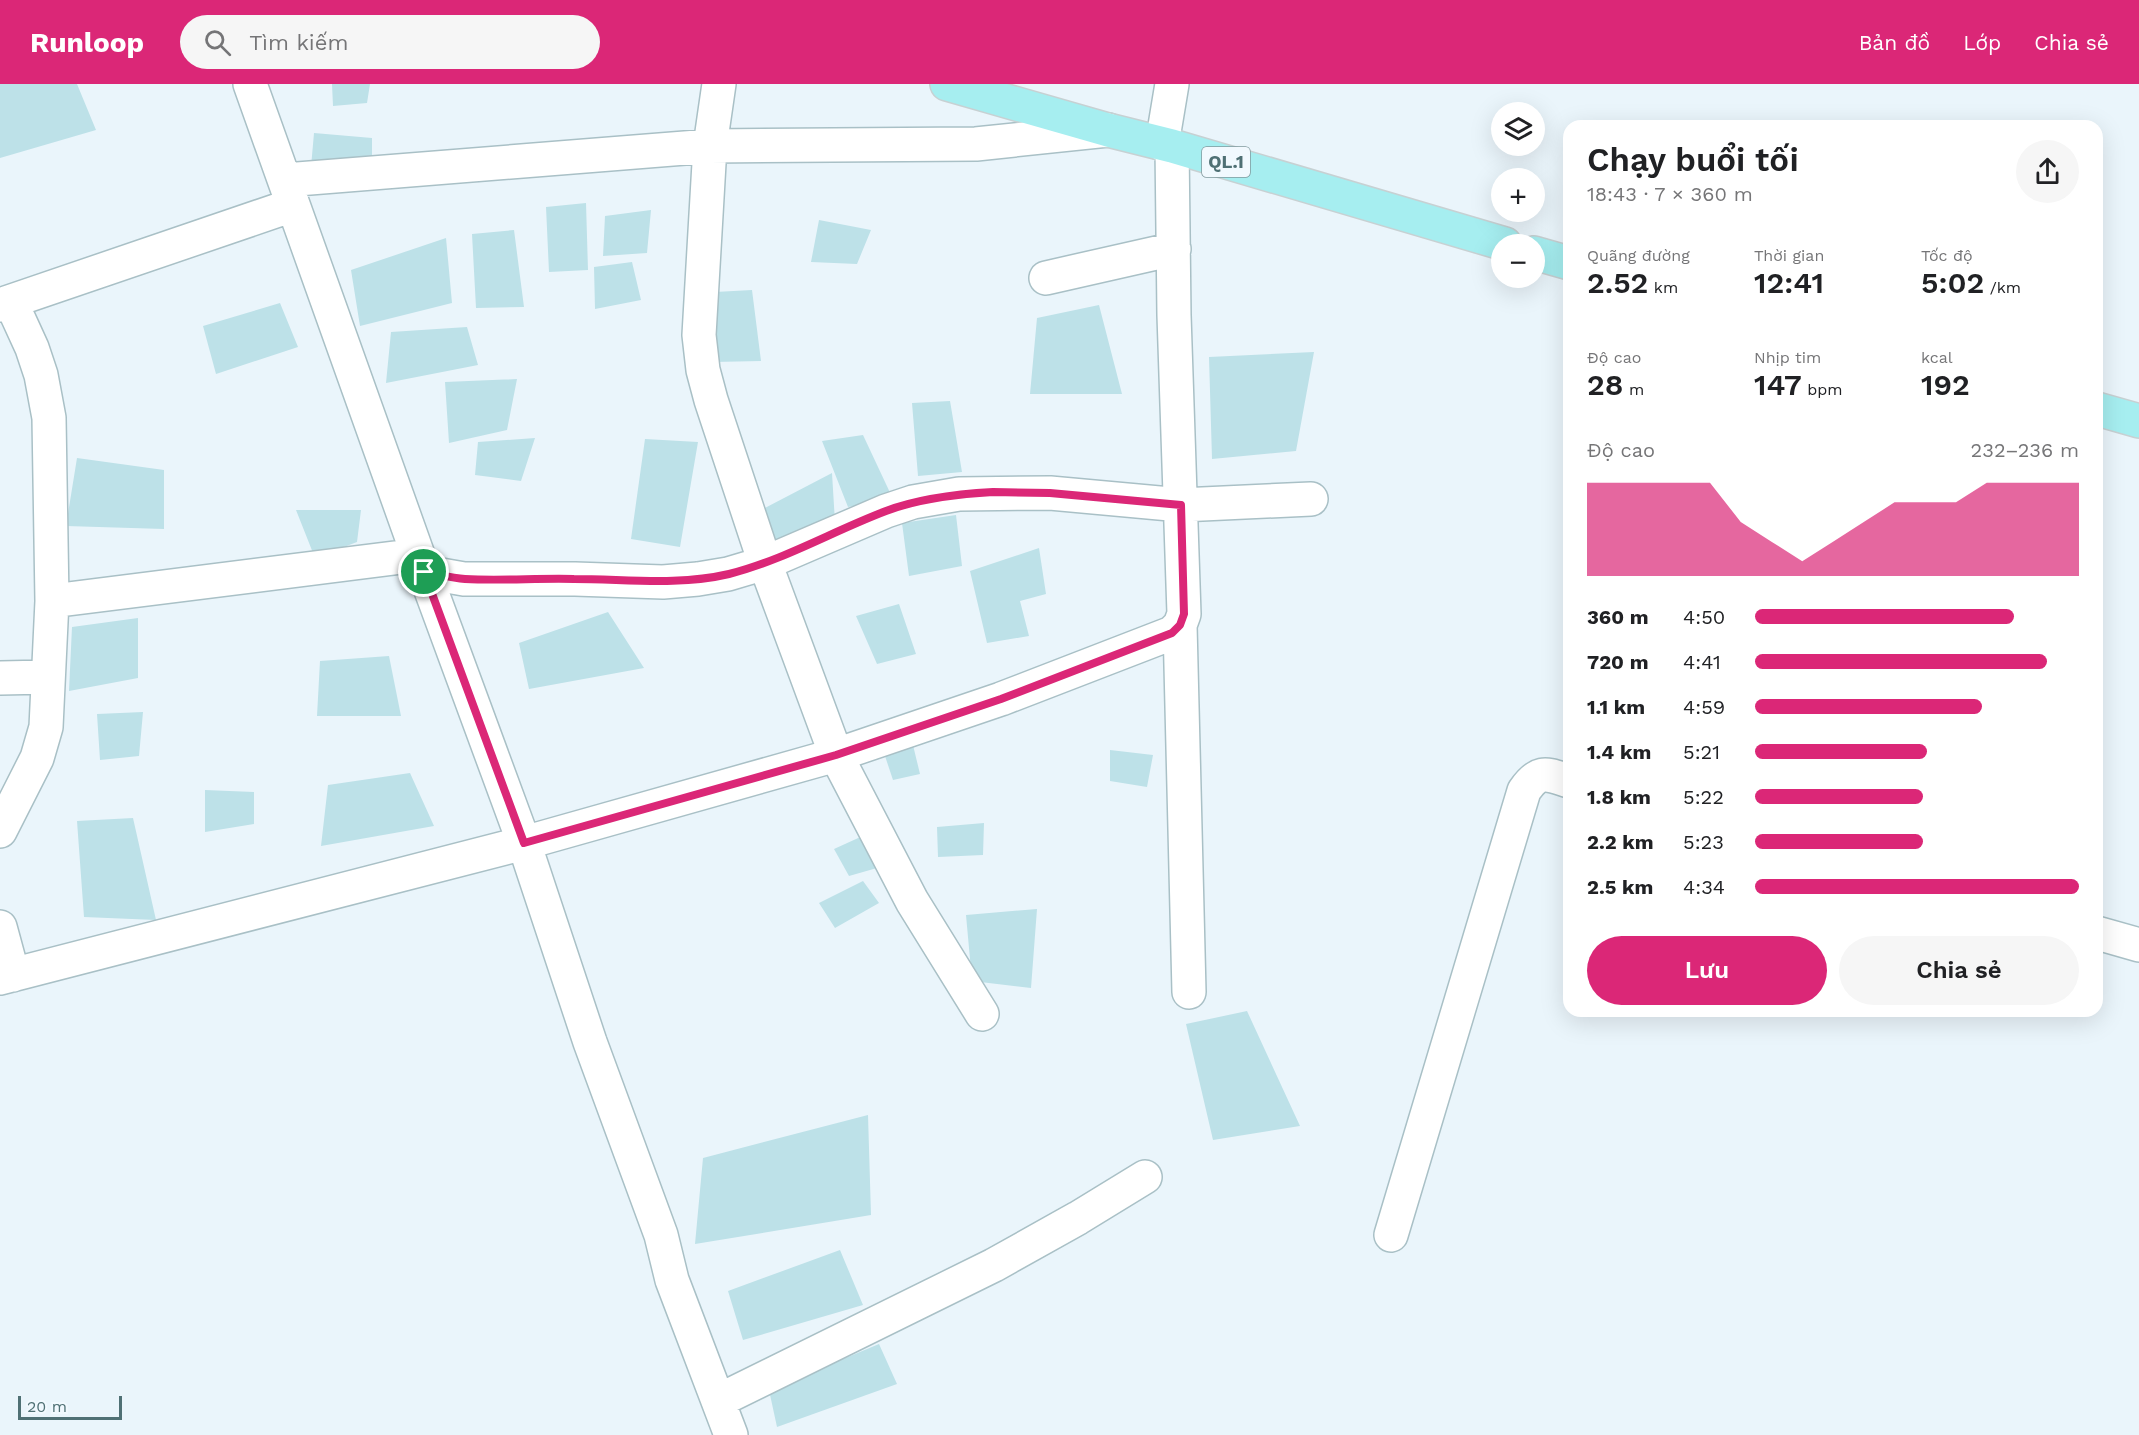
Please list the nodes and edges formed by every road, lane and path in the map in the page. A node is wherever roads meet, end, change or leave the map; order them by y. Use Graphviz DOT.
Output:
graph roads {
  1 [pos="250,84"];
  2 [pos="719,84"];
  3 [pos="946,84"];
  4 [pos="1172,84"];
  5 [pos="1108,130"];
  6 [pos="1167,145"];
  7 [pos="710,147"];
  8 [pos="289,192"];
  9 [pos="1491,240"];
  10 [pos="1174,249"];
  11 [pos="1545,256"];
  12 [pos="1563,261"];
  13 [pos="1046,279"];
  14 [pos="5,304"];
  15 [pos="2103,411"];
  16 [pos="2139,421"];
  17 [pos="1311,499"];
  18 [pos="1181,505"];
  19 [pos="421,563"];
  20 [pos="765,563"];
  21 [pos="52,601"];
  22 [pos="1180,625"];
  23 [pos="48,677"];
  24 [pos="0,678"];
  25 [pos="836,755"];
  26 [pos="1563,779"];
  27 [pos="0,831"];
  28 [pos="524,843"];
  29 [pos="0,927"];
  30 [pos="2103,935"];
  31 [pos="2139,945"];
  32 [pos="6,976"];
  33 [pos="1189,992"];
  34 [pos="982,1014"];
  35 [pos="1145,1177"];
  36 [pos="1391,1234"];
  37 [pos="718,1401"];
  38 [pos="731,1435"];
  1 -- 8 [label="street"];
  2 -- 7 [label="street"];
  3 -- 5 [label="highway, QL.1"];
  4 -- 6 [label="street"];
  5 -- 6 [label="highway, QL.1"];
  5 -- 7 [label="street"];
  6 -- 9 [label="highway, QL.1"];
  6 -- 10 [label="street"];
  7 -- 8 [label="street"];
  7 -- 20 [label="street"];
  8 -- 14 [label="street"];
  8 -- 19 [label="street"];
  10 -- 13 [label="street"];
  10 -- 18 [label="street"];
  11 -- 12 [label="highway"];
  14 -- 21 [label="street"];
  15 -- 16 [label="highway"];
  17 -- 18 [label="street"];
  18 -- 20 [label="street"];
  18 -- 22 [label="street"];
  19 -- 20 [label="street"];
  19 -- 21 [label="street"];
  19 -- 28 [label="street"];
  20 -- 25 [label="street"];
  21 -- 23 [label="street"];
  22 -- 25 [label="street"];
  22 -- 33 [label="street"];
  23 -- 24 [label="street"];
  23 -- 27 [label="street"];
  25 -- 28 [label="street"];
  25 -- 34 [label="street"];
  26 -- 36 [label="street"];
  28 -- 32 [label="street"];
  28 -- 37 [label="street"];
  29 -- 32 [label="street"];
  30 -- 31 [label="street"];
  35 -- 37 [label="street"];
  37 -- 38 [label="street"];
}
